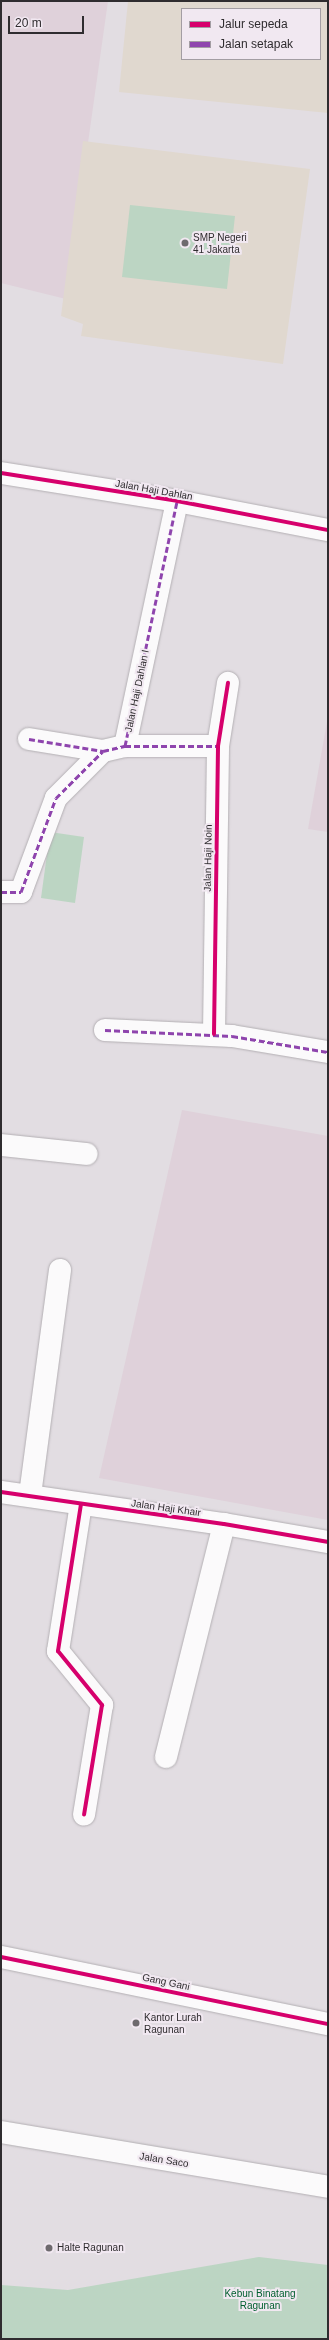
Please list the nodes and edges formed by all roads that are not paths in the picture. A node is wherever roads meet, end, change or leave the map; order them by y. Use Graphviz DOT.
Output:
graph roads {
  1 [pos="1,473"];
  2 [pos="177,501"];
  3 [pos="328,530"];
  4 [pos="228,684"];
  5 [pos="29,739"];
  6 [pos="125,746"];
  7 [pos="218,746"];
  8 [pos="103,751"];
  9 [pos="1,892"];
  10 [pos="105,1030"];
  11 [pos="214,1034"];
  12 [pos="328,1052"];
  13 [pos="1,1145"];
  14 [pos="87,1154"];
  15 [pos="60,1270"];
  16 [pos="1,1492"];
  17 [pos="30,1495"];
  18 [pos="81,1504"];
  19 [pos="224,1524"];
  20 [pos="328,1542"];
  21 [pos="166,1757"];
  22 [pos="84,1815"];
  23 [pos="1,1957"];
  24 [pos="328,2024"];
  25 [pos="1,2132"];
  26 [pos="328,2187"];
  1 -- 2 [label="street, Jalan Haji Dahlan"];
  2 -- 3 [label="street, Jalan Haji Dahlan"];
  2 -- 6 [label="street, Jalan Haji Dahlan I"];
  4 -- 7 [label="street, Jalan Haji Noin"];
  5 -- 8 [label="street"];
  6 -- 7 [label="street"];
  6 -- 8 [label="street, Jalan Haji Dahlan I"];
  7 -- 11 [label="street, Jalan Haji Noin"];
  8 -- 9 [label="street"];
  10 -- 11 [label="street"];
  11 -- 12 [label="street"];
  13 -- 14 [label="street"];
  15 -- 17 [label="street"];
  16 -- 17 [label="street, Jalan Haji Khair"];
  17 -- 18 [label="street, Jalan Haji Khair"];
  18 -- 19 [label="street, Jalan Haji Khair"];
  18 -- 22 [label="street"];
  19 -- 20 [label="street, Jalan Haji Khair"];
  19 -- 21 [label="street"];
  23 -- 24 [label="street, Gang Gani"];
  25 -- 26 [label="street, Jalan Saco"];
}
